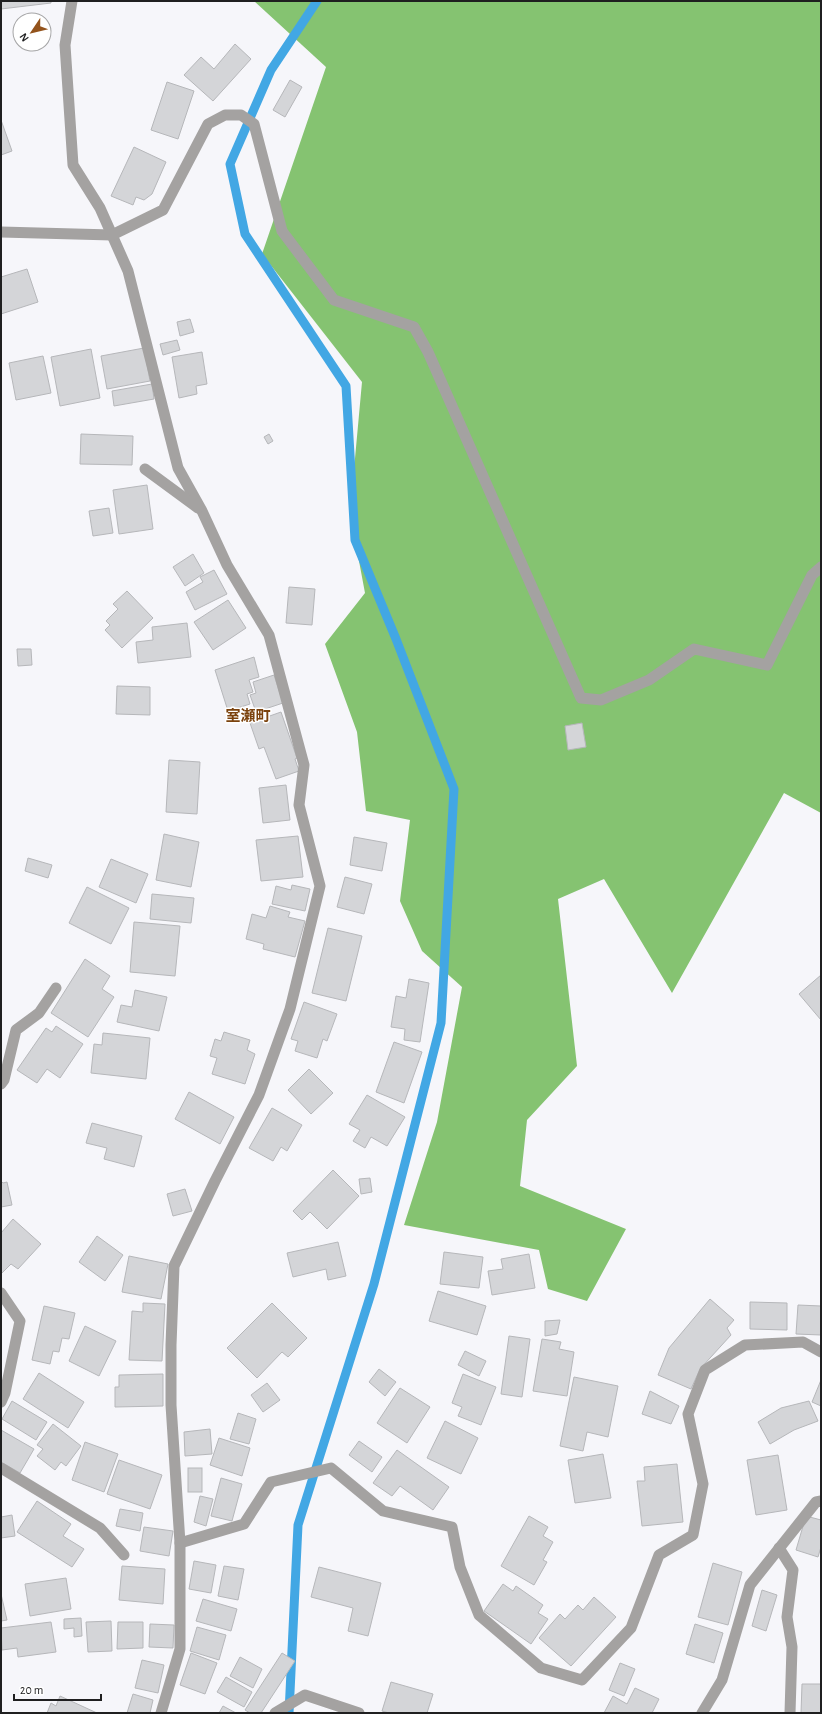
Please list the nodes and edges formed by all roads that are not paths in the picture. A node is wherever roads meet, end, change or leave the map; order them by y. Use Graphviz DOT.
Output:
graph roads {
  1 [pos="72,1"];
  2 [pos="1,232"];
  3 [pos="112,235"];
  4 [pos="145,469"];
  5 [pos="202,511"];
  6 [pos="821,566"];
  7 [pos="56,988"];
  8 [pos="1,1084"];
  9 [pos="1,1293"];
  10 [pos="821,1352"];
  11 [pos="1,1402"];
  12 [pos="1,1468"];
  13 [pos="821,1501"];
  14 [pos="180,1543"];
  15 [pos="779,1548"];
  16 [pos="124,1554"];
  17 [pos="161,1713"];
  18 [pos="275,1713"];
  19 [pos="359,1713"];
  20 [pos="702,1713"];
  21 [pos="790,1713"];
  1 -- 3 [label="street"];
  2 -- 3 [label="street"];
  3 -- 5 [label="street"];
  3 -- 6 [label="street"];
  4 -- 5 [label="street"];
  5 -- 14 [label="street"];
  7 -- 8 [label="street"];
  9 -- 11 [label="street"];
  10 -- 14 [label="street"];
  12 -- 16 [label="street"];
  13 -- 15 [label="street"];
  14 -- 17 [label="street"];
  15 -- 20 [label="street"];
  15 -- 21 [label="street"];
  18 -- 19 [label="street"];
}
